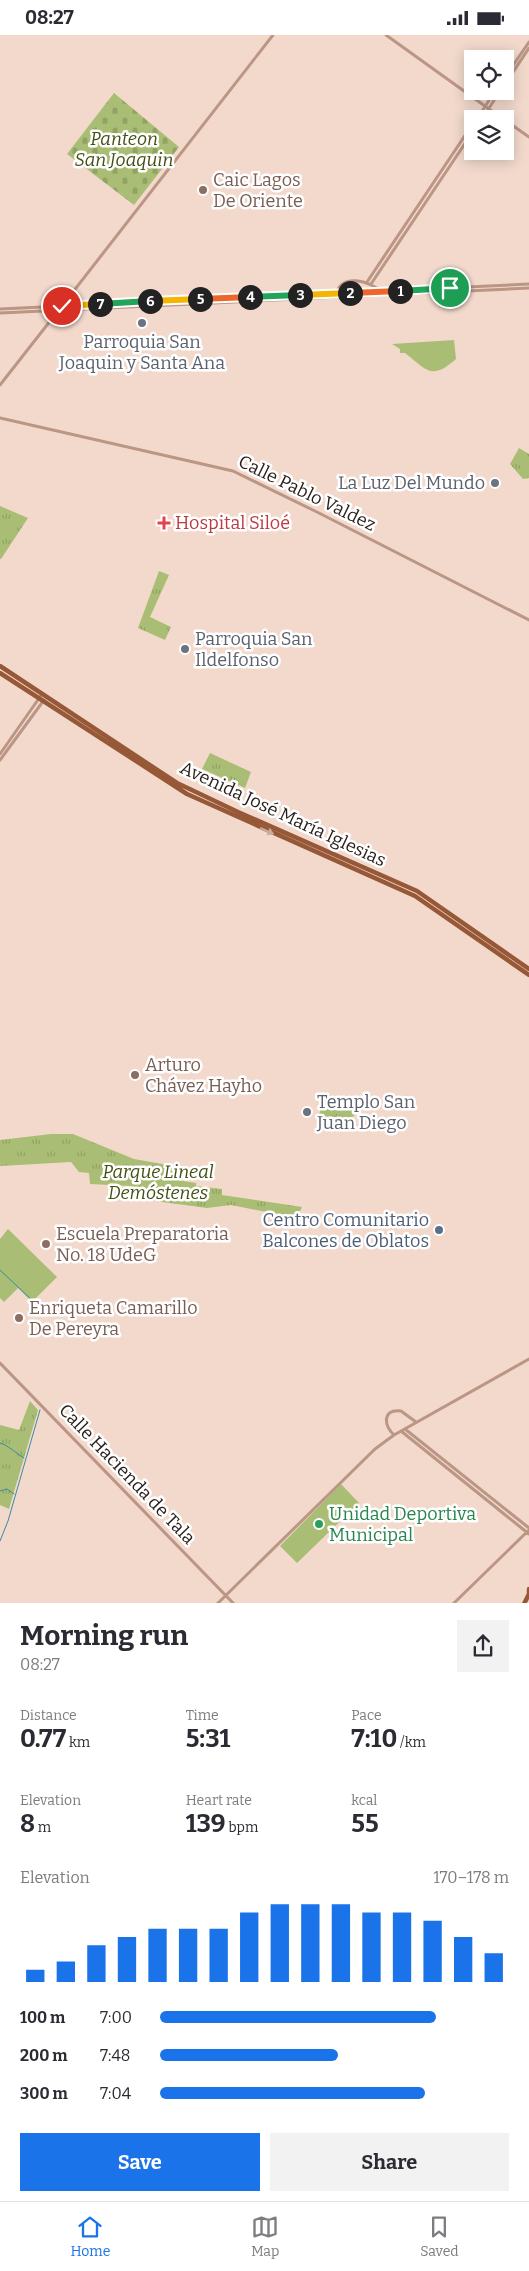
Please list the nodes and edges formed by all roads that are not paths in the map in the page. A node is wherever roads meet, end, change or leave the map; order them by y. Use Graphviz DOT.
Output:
graph roads {
  1 [pos="273,35"];
  2 [pos="386,35"];
  3 [pos="529,42"];
  4 [pos="529,49"];
  5 [pos="514,64"];
  6 [pos="514,71"];
  7 [pos="490,100"];
  8 [pos="493,100"];
  9 [pos="487,107"];
  10 [pos="484,110"];
  11 [pos="486,110"];
  12 [pos="491,110"];
  13 [pos="514,126"];
  14 [pos="464,137"];
  15 [pos="529,137"];
  16 [pos="464,145"];
  17 [pos="369,283"];
  18 [pos="529,286"];
  19 [pos="383,293"];
  20 [pos="336,295"];
  21 [pos="62,306"];
  22 [pos="0,309"];
  23 [pos="58,311"];
  24 [pos="0,313"];
  25 [pos="0,385"];
  26 [pos="0,418"];
  27 [pos="529,620"];
  28 [pos="0,666"];
  29 [pos="0,673"];
  30 [pos="43,698"];
  31 [pos="0,754"];
  32 [pos="0,760"];
  33 [pos="529,969"];
  34 [pos="529,975"];
  35 [pos="529,1359"];
  36 [pos="0,1363"];
  37 [pos="416,1422"];
  38 [pos="403,1430"];
  39 [pos="394,1435"];
  40 [pos="528,1531"];
  41 [pos="529,1589"];
  42 [pos="529,1594"];
  43 [pos="226,1595"];
  44 [pos="217,1603"];
  45 [pos="234,1603"];
  46 [pos="453,1603"];
  47 [pos="524,1603"];
  1 -- 21 [label="street"];
  2 -- 9 [label="street"];
  3 -- 5 [label="street"];
  4 -- 6 [label="street"];
  7 -- 9 [label="street"];
  8 -- 9 [label="street"];
  9 -- 10 [label="street"];
  9 -- 11 [label="street"];
  9 -- 12 [label="street"];
  13 -- 15 [label="street"];
  14 -- 17 [label="street"];
  16 -- 17 [label="street"];
  17 -- 19 [label="street"];
  17 -- 20 [label="street"];
  18 -- 19 [label="street"];
  19 -- 20 [label="street"];
  20 -- 21 [label="street"];
  20 -- 23 [label="street"];
  21 -- 22 [label="street"];
  21 -- 23 [label="street"];
  23 -- 24 [label="street"];
  23 -- 25 [label="street"];
  26 -- 27 [label="street, Calle Pablo Valdez"];
  28 -- 30 [label="main road, Avenida José María Iglesias"];
  29 -- 30 [label="main road, Avenida José María Iglesias"];
  30 -- 31 [label="street"];
  30 -- 32 [label="street"];
  30 -- 33 [label="main road, Avenida José María Iglesias"];
  30 -- 34 [label="main road, Avenida José María Iglesias, one-way"];
  35 -- 37 [label="street"];
  36 -- 43 [label="street, Calle Hacienda de Tala"];
  37 -- 38 [label="street"];
  37 -- 39 [label="street"];
  38 -- 39 [label="street"];
  38 -- 40 [label="street"];
  39 -- 43 [label="street"];
  40 -- 46 [label="street"];
  41 -- 42 [label="main road"];
  42 -- 47 [label="main road"];
  43 -- 44 [label="street"];
  43 -- 45 [label="street, Calle Hacienda de Tala"];
}
